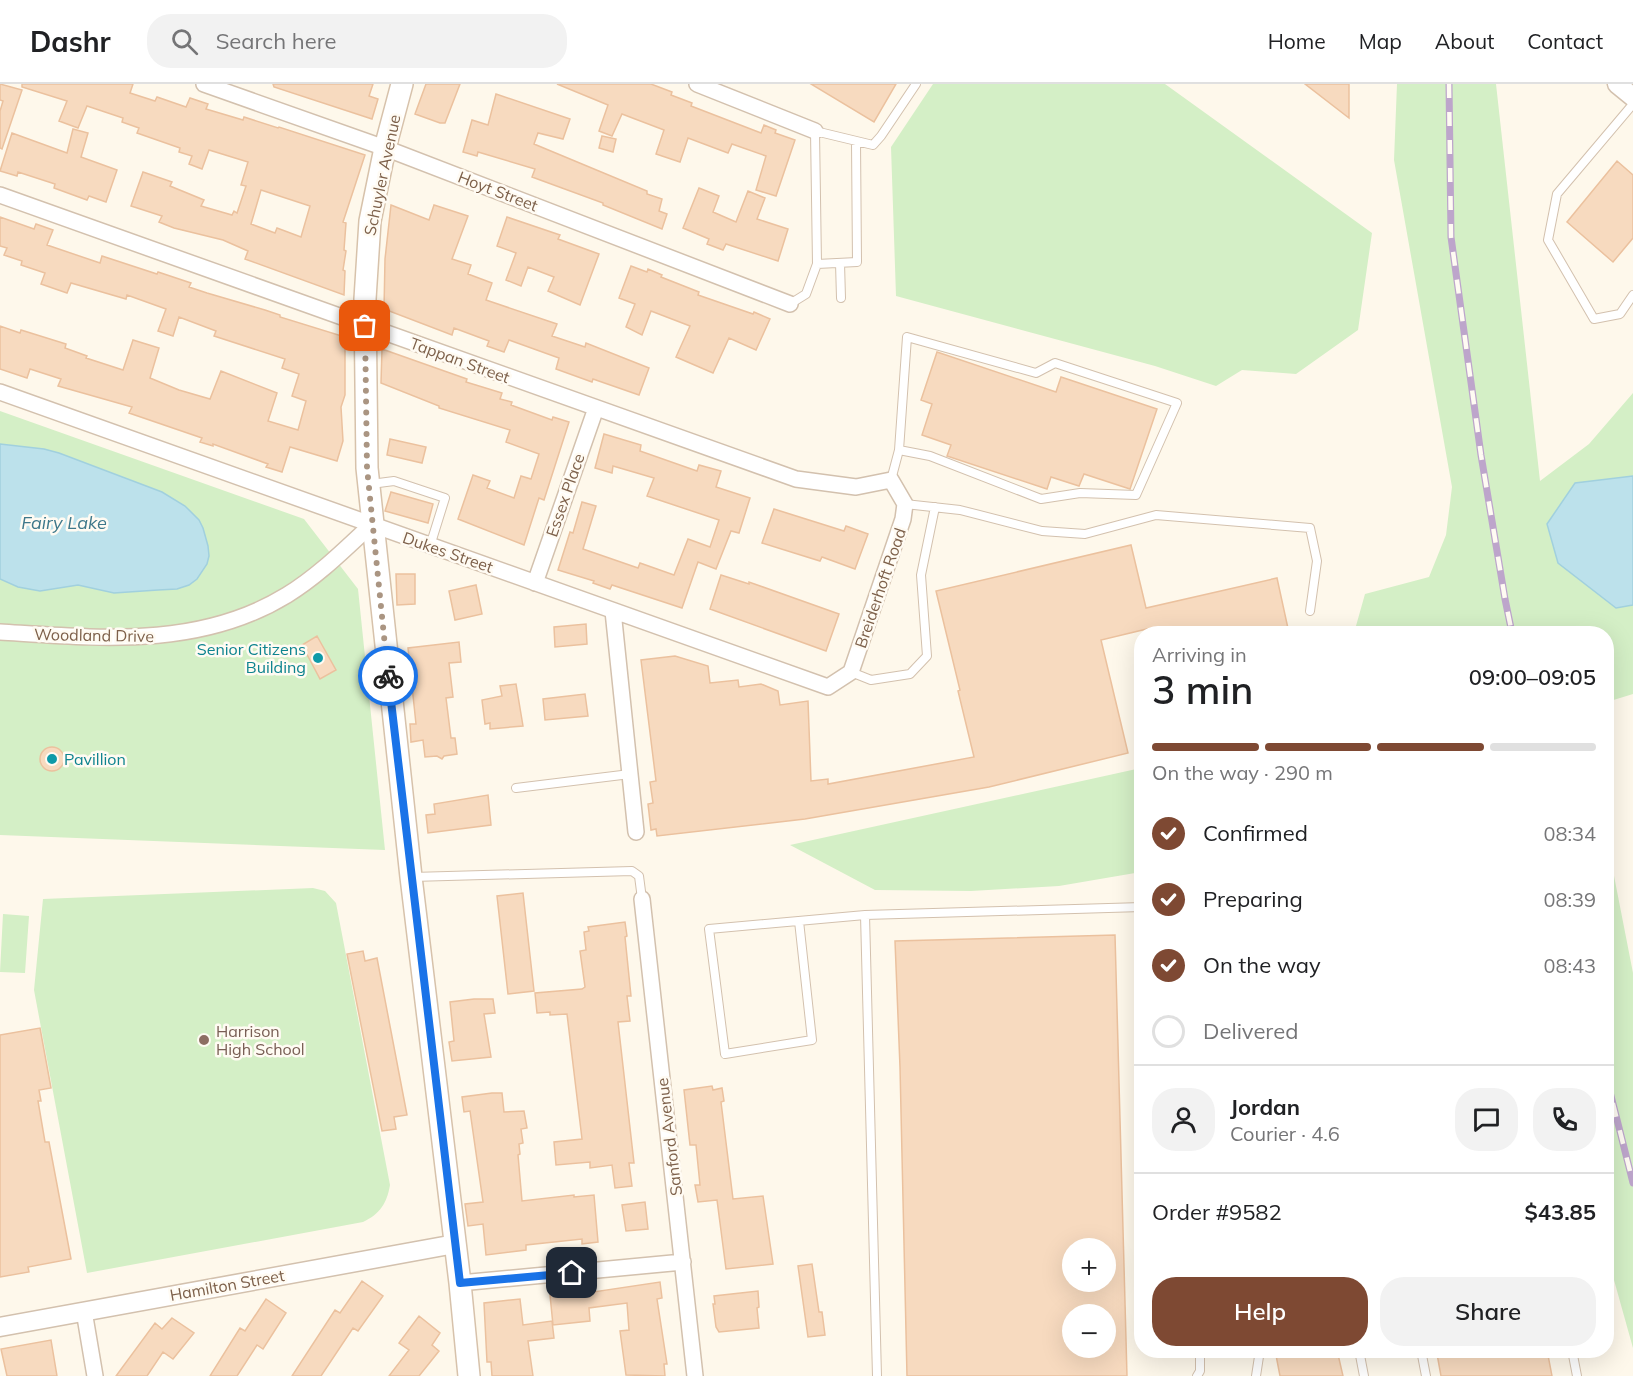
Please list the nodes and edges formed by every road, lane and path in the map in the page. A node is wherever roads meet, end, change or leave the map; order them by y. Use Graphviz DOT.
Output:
graph roads {
  1 [pos="204,84"];
  2 [pos="402,84"];
  3 [pos="697,84"];
  4 [pos="916,84"];
  5 [pos="1617,84"];
  6 [pos="1633,98"];
  7 [pos="1633,104"];
  8 [pos="815,131"];
  9 [pos="856,142"];
  10 [pos="386,148"];
  11 [pos="0,195"];
  12 [pos="840,263"];
  13 [pos="817,264"];
  14 [pos="1633,295"];
  15 [pos="841,298"];
  16 [pos="790,304"];
  17 [pos="365,326"];
  18 [pos="0,392"];
  19 [pos="596,408"];
  20 [pos="900,450"];
  21 [pos="891,480"];
  22 [pos="368,485"];
  23 [pos="905,504"];
  24 [pos="935,507"];
  25 [pos="371,525"];
  26 [pos="430,546"];
  27 [pos="535,583"];
  28 [pos="613,611"];
  29 [pos="1310,611"];
  30 [pos="0,632"];
  31 [pos="851,672"];
  32 [pos="630,774"];
  33 [pos="516,788"];
  34 [pos="636,832"];
  35 [pos="411,878"];
  36 [pos="642,899"];
  37 [pos="1134,907"];
  38 [pos="865,915"];
  39 [pos="799,921"];
  40 [pos="454,1244"];
  41 [pos="683,1262"];
  42 [pos="460,1283"];
  43 [pos="84,1311"];
  44 [pos="0,1327"];
  45 [pos="1200,1358"];
  46 [pos="1259,1358"];
  47 [pos="1361,1358"];
  48 [pos="1422,1358"];
  49 [pos="1574,1358"];
  50 [pos="95,1376"];
  51 [pos="469,1376"];
  52 [pos="696,1376"];
  53 [pos="877,1376"];
  54 [pos="1197,1376"];
  55 [pos="1256,1376"];
  56 [pos="1364,1376"];
  57 [pos="1426,1376"];
  58 [pos="1577,1376"];
  1 -- 10 [label="street, Hoyt Street"];
  2 -- 10 [label="main road, Schuyler Avenue"];
  3 -- 8 [label="street"];
  4 -- 9 [label="lane"];
  5 -- 6 [label="street"];
  7 -- 14 [label="lane"];
  8 -- 9 [label="lane"];
  8 -- 13 [label="lane"];
  9 -- 12 [label="lane"];
  10 -- 16 [label="street, Hoyt Street"];
  10 -- 17 [label="main road, Schuyler Avenue"];
  11 -- 17 [label="street, Tappan Street"];
  12 -- 13 [label="lane"];
  12 -- 15 [label="lane"];
  13 -- 16 [label="lane"];
  17 -- 19 [label="street, Tappan Street"];
  17 -- 22 [label="main road, Schuyler Avenue"];
  18 -- 25 [label="street, Dukes Street"];
  19 -- 21 [label="street, Tappan Street"];
  19 -- 27 [label="street, Essex Place"];
  20 -- 20 [label="lane"];
  20 -- 21 [label="lane"];
  21 -- 23 [label="street, Breiderhoft Road"];
  22 -- 25 [label="main road, Schuyler Avenue"];
  22 -- 26 [label="lane"];
  23 -- 24 [label="lane"];
  23 -- 31 [label="street, Breiderhoft Road"];
  24 -- 29 [label="lane"];
  24 -- 31 [label="lane"];
  25 -- 26 [label="street, Dukes Street"];
  25 -- 30 [label="street, Woodland Drive"];
  25 -- 35 [label="main road, Schuyler Avenue"];
  26 -- 27 [label="street, Dukes Street"];
  27 -- 28 [label="street, Dukes Street"];
  28 -- 31 [label="street, Dukes Street"];
  28 -- 32 [label="street"];
  32 -- 33 [label="lane"];
  32 -- 34 [label="street"];
  35 -- 36 [label="lane"];
  35 -- 40 [label="main road, Schuyler Avenue"];
  36 -- 41 [label="street, Sanford Avenue"];
  37 -- 38 [label="lane"];
  38 -- 39 [label="lane"];
  38 -- 53 [label="lane"];
  39 -- 39 [label="lane"];
  40 -- 42 [label="main road, Schuyler Avenue"];
  40 -- 43 [label="street, Hamilton Street"];
  41 -- 42 [label="street"];
  41 -- 52 [label="street, Sanford Avenue"];
  42 -- 51 [label="main road, Schuyler Avenue"];
  43 -- 44 [label="street, Hamilton Street"];
  43 -- 50 [label="street"];
  45 -- 54 [label="lane"];
  46 -- 55 [label="lane"];
  47 -- 56 [label="lane"];
  48 -- 57 [label="lane"];
  49 -- 58 [label="lane"];
}
